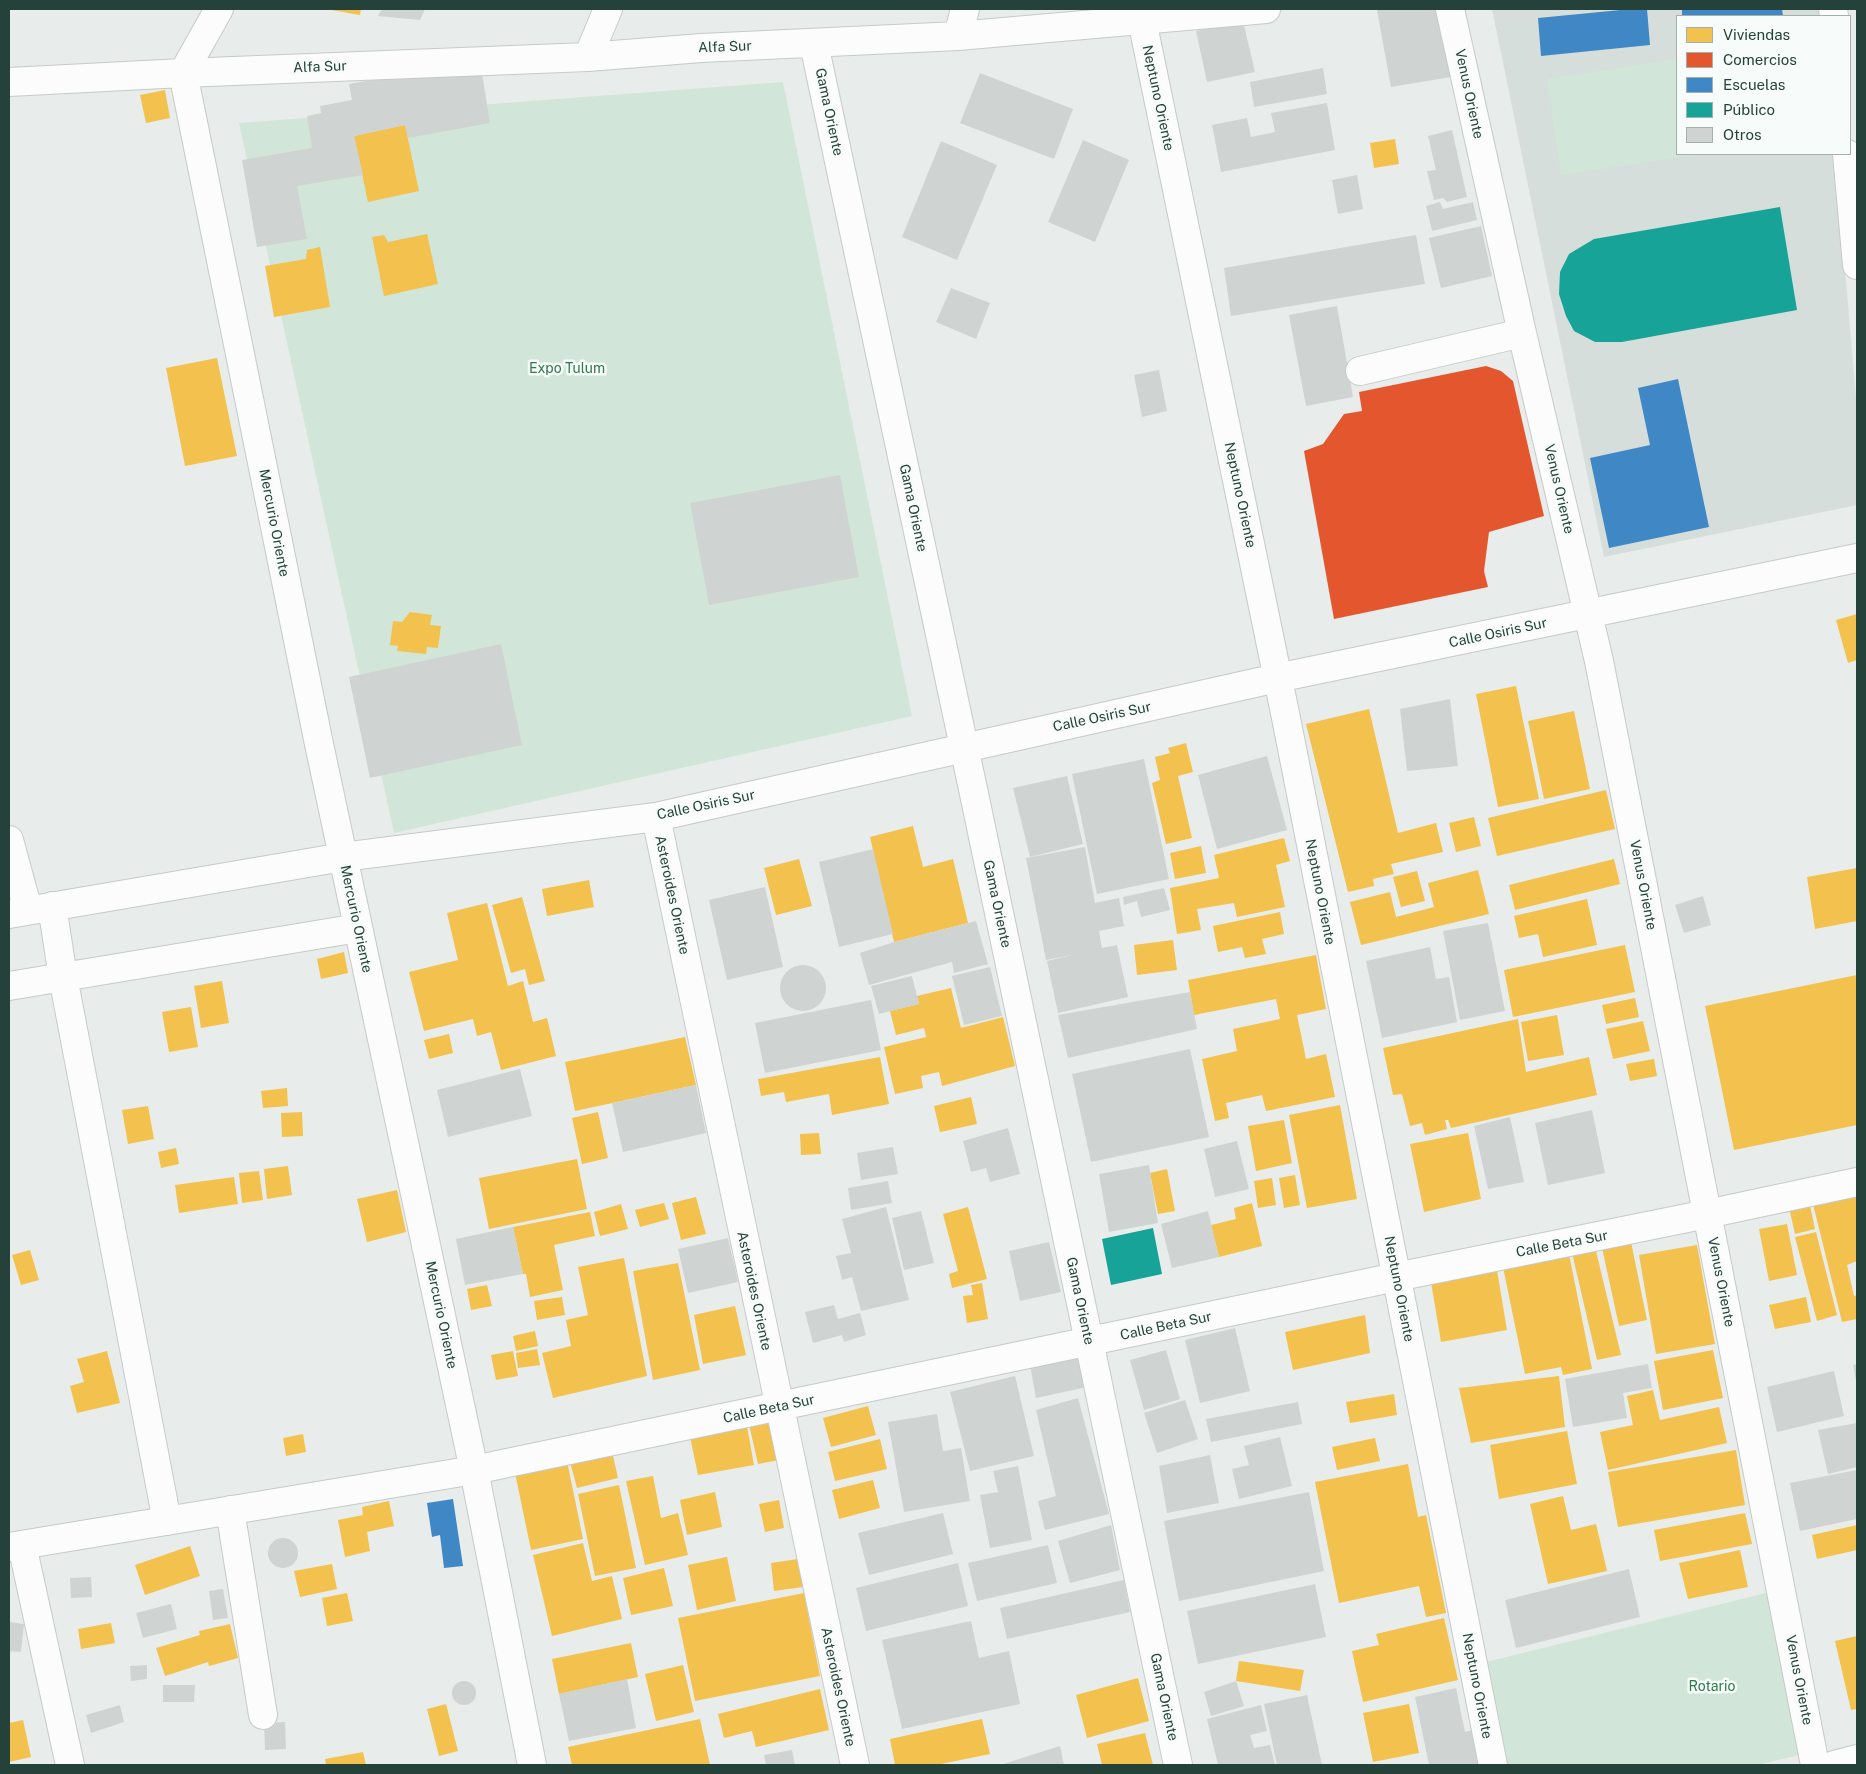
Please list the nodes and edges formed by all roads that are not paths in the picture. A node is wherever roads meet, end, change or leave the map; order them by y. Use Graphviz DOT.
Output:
graph roads {
  1 [pos="219,9"];
  2 [pos="608,9"];
  3 [pos="965,9"];
  4 [pos="1266,9"];
  5 [pos="1450,9"];
  6 [pos="1142,20"];
  7 [pos="958,36"];
  8 [pos="814,44"];
  9 [pos="588,57"];
  10 [pos="183,73"];
  11 [pos="9,82"];
  12 [pos="1847,155"];
  13 [pos="1857,265"];
  14 [pos="1522,333"];
  15 [pos="1360,372"];
  16 [pos="1857,558"];
  17 [pos="1588,615"];
  18 [pos="1277,678"];
  19 [pos="964,747"];
  20 [pos="656,817"];
  21 [pos="9,840"];
  22 [pos="343,857"];
  23 [pos="29,910"];
  24 [pos="358,928"];
  25 [pos="63,977"];
  26 [pos="9,986"];
  27 [pos="1857,1182"];
  28 [pos="1707,1214"];
  29 [pos="1396,1277"];
  30 [pos="1089,1342"];
  31 [pos="778,1407"];
  32 [pos="474,1470"];
  33 [pos="230,1510"];
  34 [pos="167,1521"];
  35 [pos="16,1546"];
  36 [pos="263,1715"];
  37 [pos="1857,1759"];
  38 [pos="70,1765"];
  39 [pos="532,1765"];
  40 [pos="855,1765"];
  41 [pos="1178,1765"];
  42 [pos="1493,1765"];
  43 [pos="1815,1765"];
  44 [pos="1834,1765"];
  1 -- 10 [label="street"];
  2 -- 9 [label="street"];
  3 -- 7 [label="street"];
  4 -- 6 [label="street, Alfa Sur"];
  5 -- 14 [label="street, Venus Oriente"];
  6 -- 7 [label="street, Alfa Sur"];
  6 -- 18 [label="street, Neptuno Oriente"];
  7 -- 8 [label="street, Alfa Sur"];
  8 -- 9 [label="street, Alfa Sur"];
  8 -- 19 [label="street, Gama Oriente"];
  9 -- 10 [label="street, Alfa Sur"];
  10 -- 11 [label="street, Alfa Sur"];
  10 -- 22 [label="street, Mercurio Oriente"];
  12 -- 13 [label="street"];
  14 -- 15 [label="street"];
  14 -- 17 [label="street, Venus Oriente"];
  16 -- 17 [label="street, Calle Osiris Sur"];
  17 -- 18 [label="street, Calle Osiris Sur"];
  17 -- 28 [label="street, Venus Oriente"];
  18 -- 19 [label="street, Calle Osiris Sur"];
  18 -- 29 [label="street, Neptuno Oriente"];
  19 -- 20 [label="street, Calle Osiris Sur"];
  19 -- 30 [label="street, Gama Oriente"];
  20 -- 22 [label="street, Calle Osiris Sur"];
  20 -- 31 [label="street, Asteroides Oriente"];
  21 -- 23 [label="street"];
  22 -- 23 [label="street, Calle Osiris Sur"];
  22 -- 24 [label="street, Mercurio Oriente"];
  23 -- 25 [label="street"];
  24 -- 25 [label="street"];
  24 -- 32 [label="street, Mercurio Oriente"];
  25 -- 26 [label="street"];
  25 -- 34 [label="street"];
  27 -- 28 [label="street, Calle Beta Sur"];
  28 -- 29 [label="street, Calle Beta Sur"];
  28 -- 43 [label="street, Venus Oriente"];
  29 -- 30 [label="street, Calle Beta Sur"];
  29 -- 42 [label="street, Neptuno Oriente"];
  30 -- 31 [label="street, Calle Beta Sur"];
  30 -- 41 [label="street, Gama Oriente"];
  31 -- 32 [label="street, Calle Beta Sur"];
  31 -- 40 [label="street, Asteroides Oriente"];
  32 -- 33 [label="street, Calle Beta Sur"];
  32 -- 39 [label="street, Mercurio Oriente"];
  33 -- 34 [label="street, Calle Beta Sur"];
  33 -- 36 [label="street"];
  34 -- 35 [label="street, Calle Beta Sur"];
  35 -- 38 [label="street"];
  37 -- 44 [label="street"];
}
